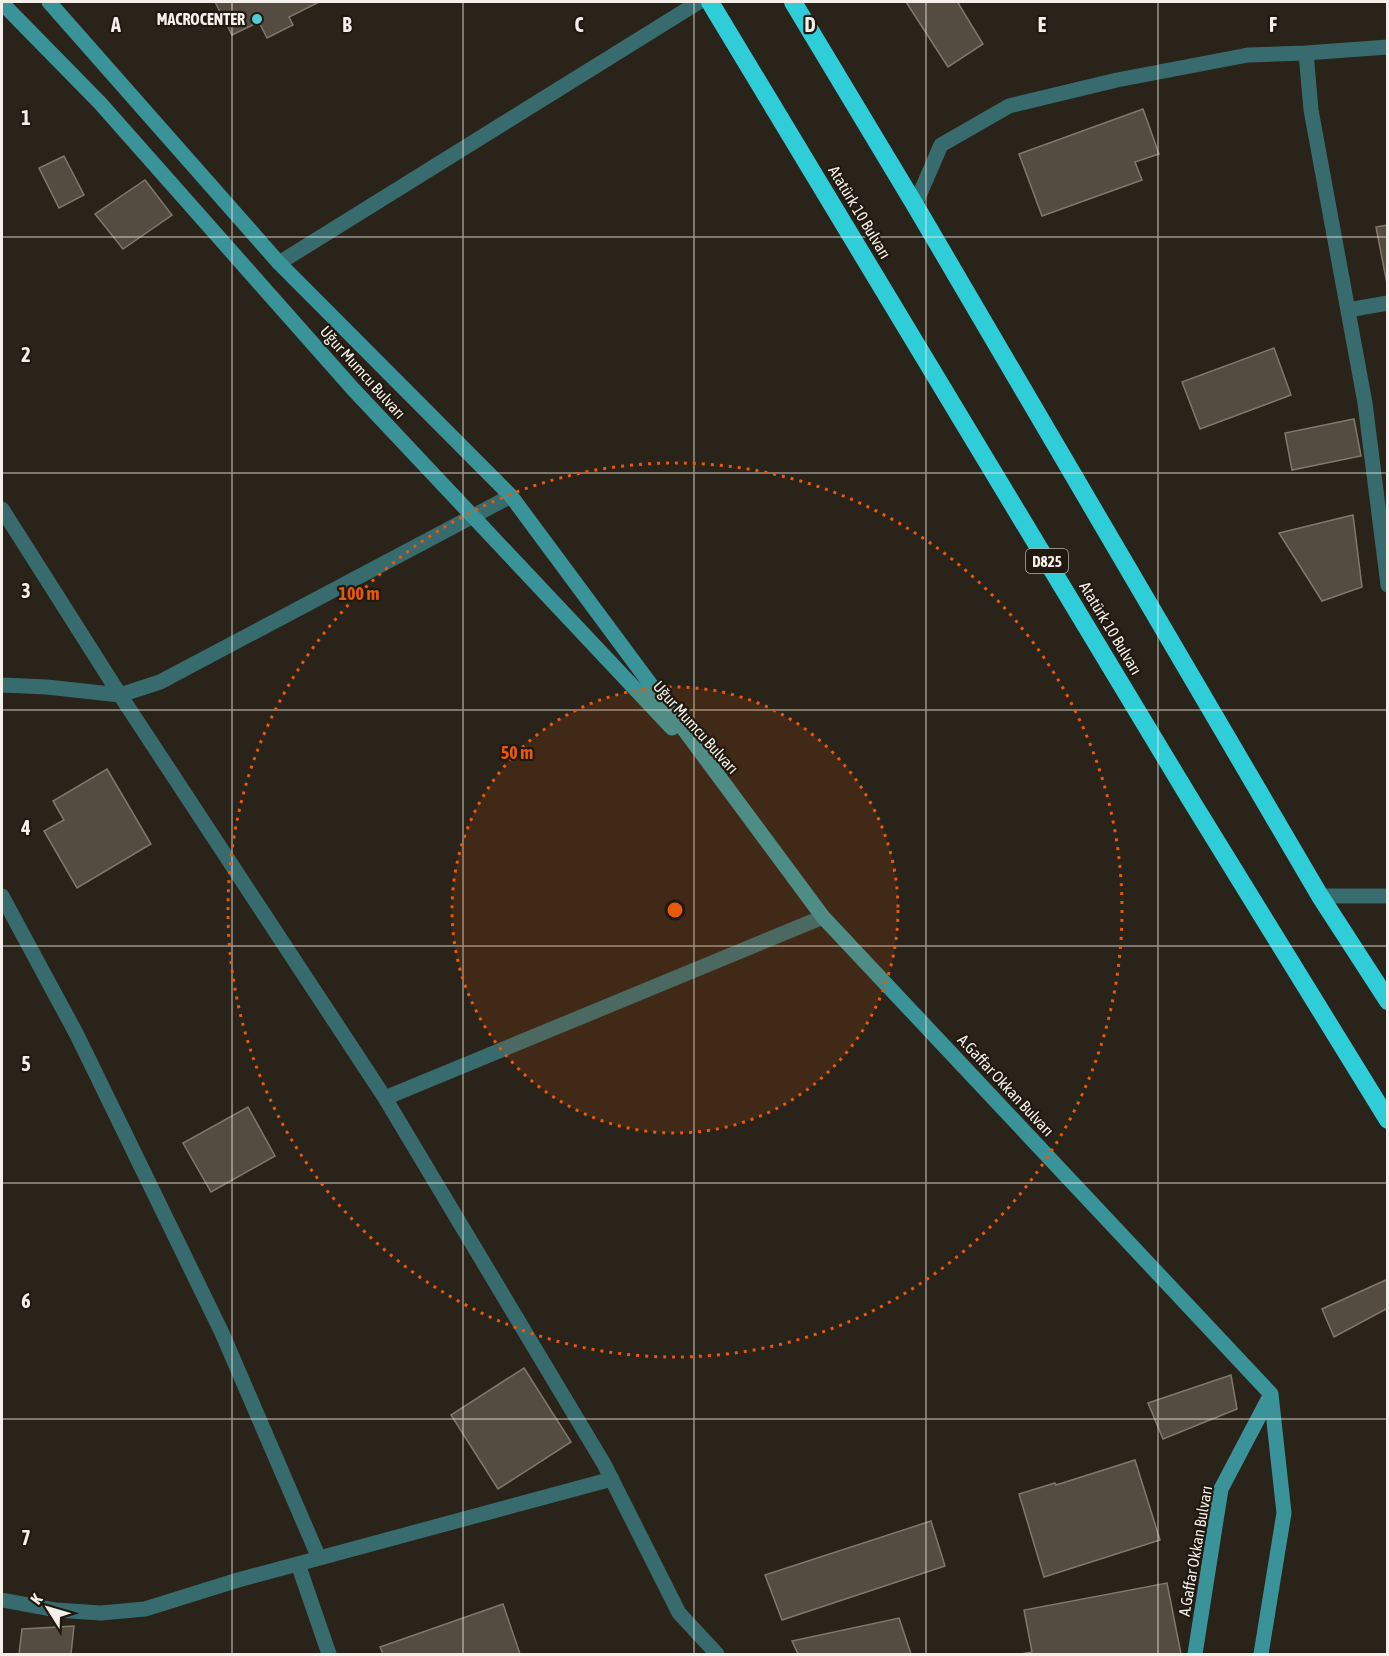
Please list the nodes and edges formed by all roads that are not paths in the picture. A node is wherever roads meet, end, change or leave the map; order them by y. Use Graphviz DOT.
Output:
graph roads {
  1 [pos="49,2"];
  2 [pos="699,2"];
  3 [pos="710,2"];
  4 [pos="794,2"];
  5 [pos="2,3"];
  6 [pos="1388,47"];
  7 [pos="1305,53"];
  8 [pos="915,205"];
  9 [pos="279,263"];
  10 [pos="1388,303"];
  11 [pos="1348,310"];
  12 [pos="511,496"];
  13 [pos="2,509"];
  14 [pos="472,516"];
  15 [pos="1388,585"];
  16 [pos="2,685"];
  17 [pos="120,695"];
  18 [pos="728,790"];
  19 [pos="2,896"];
  20 [pos="1320,896"];
  21 [pos="1388,896"];
  22 [pos="823,917"];
  23 [pos="1388,1001"];
  24 [pos="385,1098"];
  25 [pos="1388,1120"];
  26 [pos="1271,1394"];
  27 [pos="612,1479"];
  28 [pos="319,1558"];
  29 [pos="298,1564"];
  30 [pos="2,1600"];
  31 [pos="328,1654"];
  32 [pos="717,1654"];
  33 [pos="1195,1654"];
  34 [pos="1261,1654"];
  1 -- 9 [label="street, Uğur Mumcu Bulvarı"];
  2 -- 9 [label="street"];
  3 -- 25 [label="highway, Atatürk 10 Bulvarı / D825"];
  4 -- 8 [label="highway"];
  5 -- 14 [label="street, Uğur Mumcu Bulvarı"];
  6 -- 7 [label="street"];
  7 -- 8 [label="street"];
  7 -- 11 [label="street"];
  8 -- 20 [label="highway"];
  9 -- 12 [label="street, Uğur Mumcu Bulvarı"];
  10 -- 11 [label="street"];
  11 -- 15 [label="street"];
  12 -- 14 [label="street"];
  12 -- 18 [label="street, Uğur Mumcu Bulvarı"];
  13 -- 17 [label="street"];
  14 -- 17 [label="street"];
  14 -- 18 [label="street, Uğur Mumcu Bulvarı"];
  16 -- 17 [label="street"];
  17 -- 24 [label="street"];
  18 -- 22 [label="street, A.Gaffar Okkan Bulvarı"];
  19 -- 28 [label="street"];
  20 -- 21 [label="street"];
  20 -- 23 [label="highway"];
  22 -- 24 [label="street"];
  22 -- 26 [label="street, A.Gaffar Okkan Bulvarı"];
  24 -- 27 [label="street"];
  26 -- 33 [label="street, A.Gaffar Okkan Bulvarı"];
  26 -- 34 [label="street"];
  27 -- 28 [label="street"];
  27 -- 32 [label="street"];
  28 -- 29 [label="street"];
  29 -- 30 [label="street"];
  29 -- 31 [label="street"];
}
